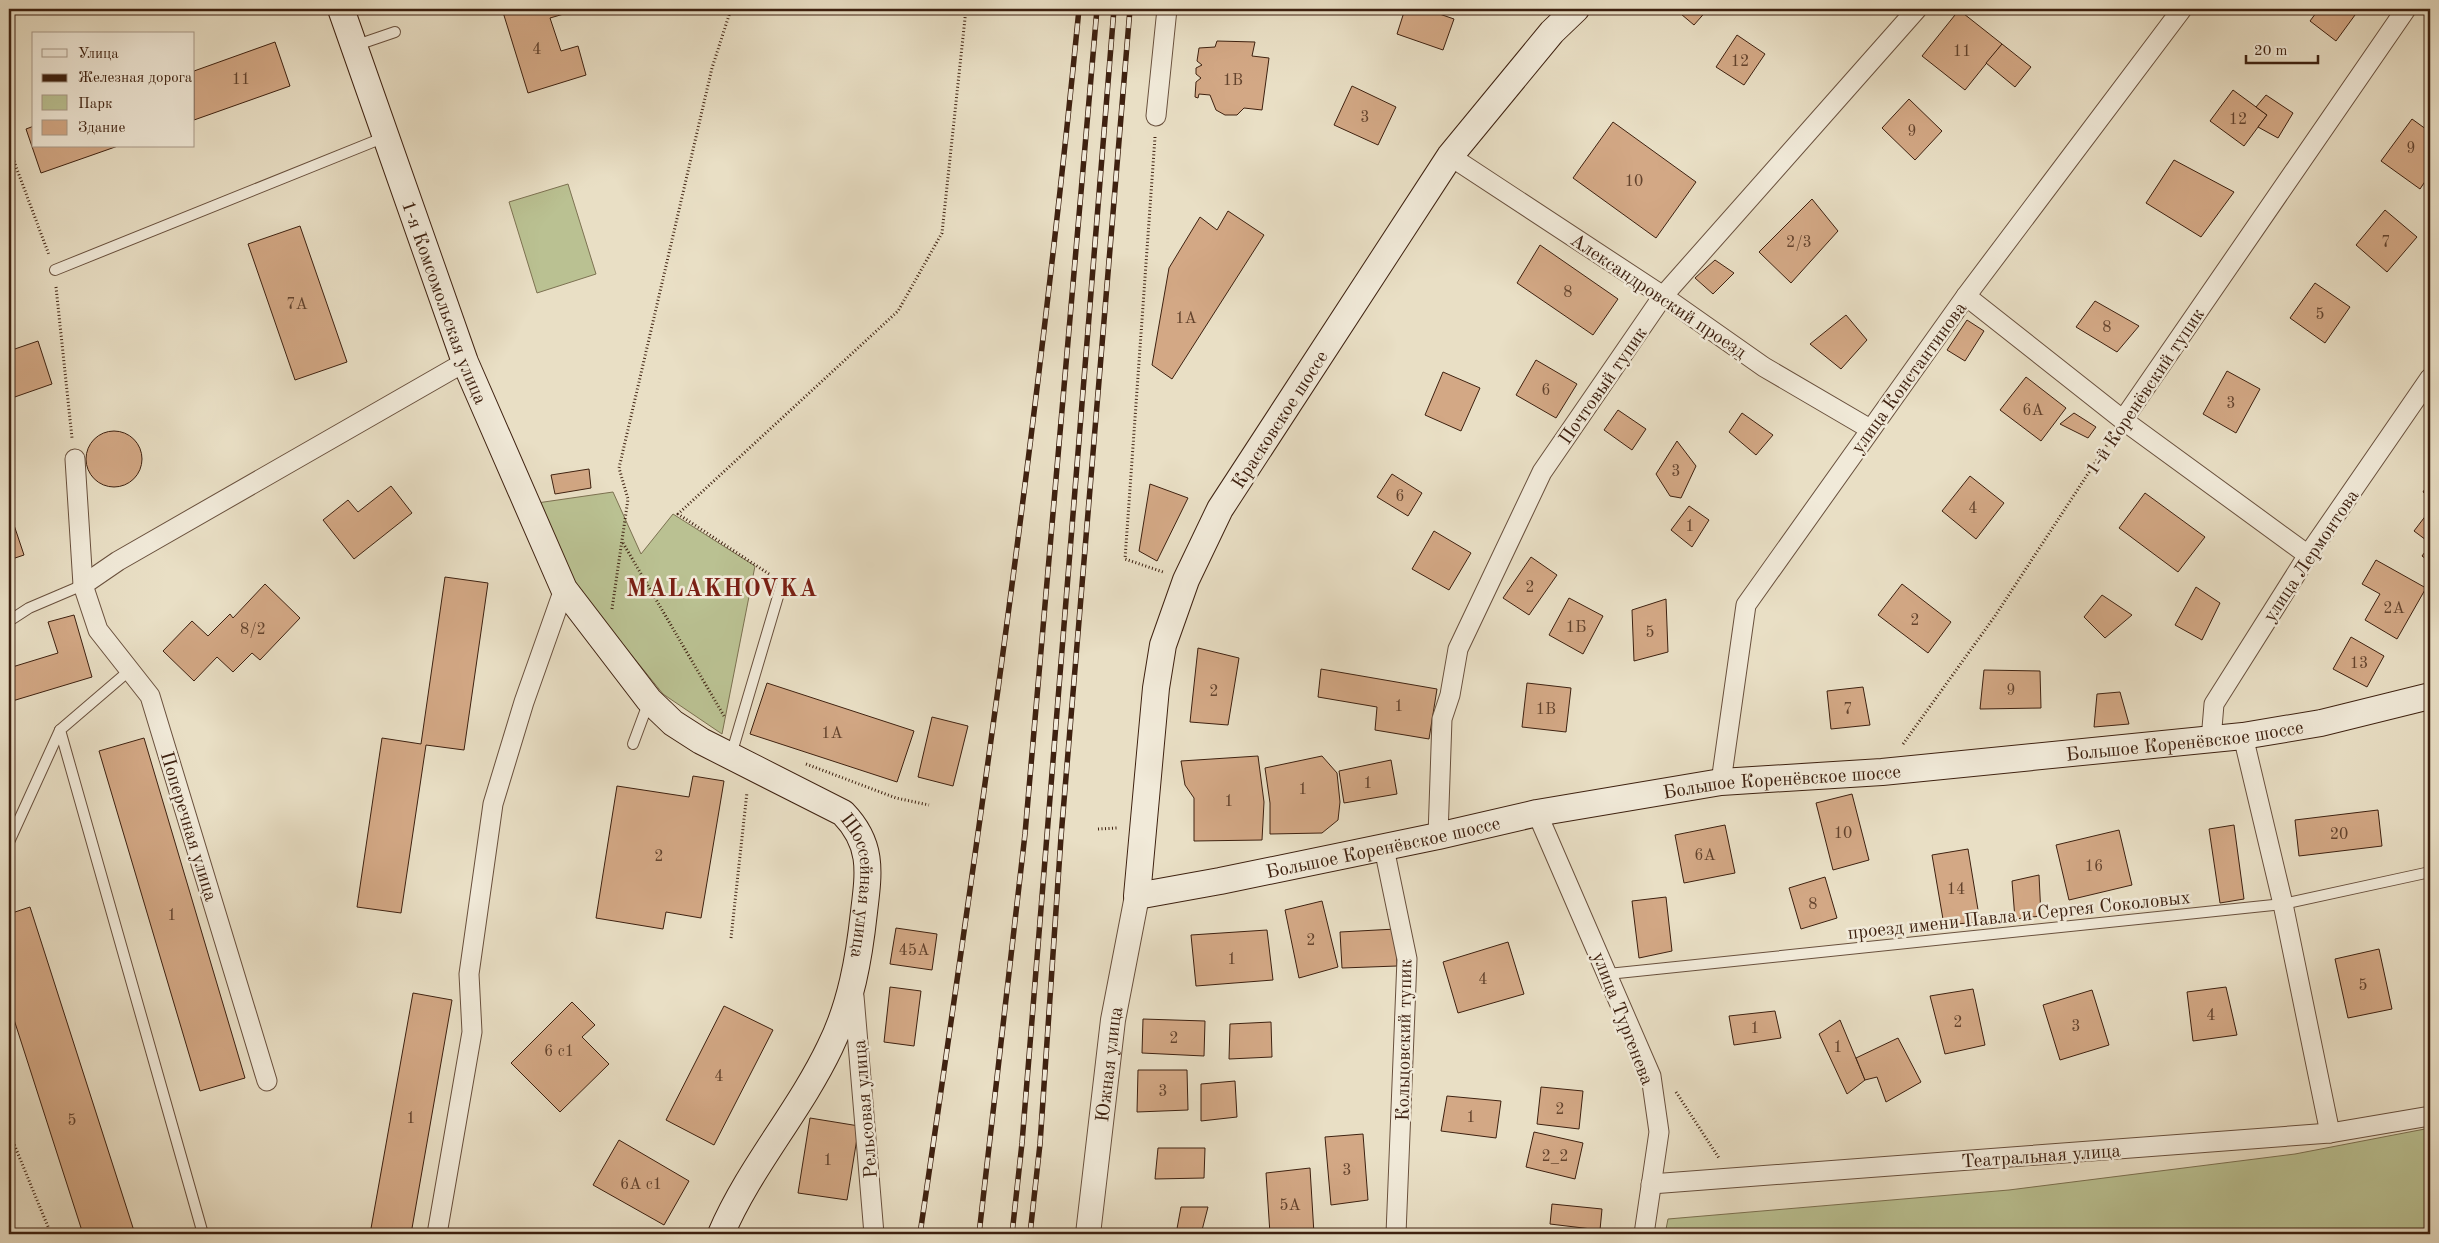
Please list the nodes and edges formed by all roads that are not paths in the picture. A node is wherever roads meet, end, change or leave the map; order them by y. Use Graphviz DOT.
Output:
graph roads {
  1 [pos="341,9"];
  2 [pos="1167,9"];
  3 [pos="1576,9"];
  4 [pos="1917,9"];
  5 [pos="2182,9"];
  6 [pos="2406,9"];
  7 [pos="395,32"];
  8 [pos="354,46"];
  9 [pos="1156,116"];
  10 [pos="385,137"];
  11 [pos="1450,156"];
  12 [pos="54,270"];
  13 [pos="1663,296"];
  14 [pos="1966,296"];
  15 [pos="465,362"];
  16 [pos="2430,378"];
  17 [pos="2123,420"];
  18 [pos="1870,429"];
  19 [pos="74,459"];
  20 [pos="2308,555"];
  21 [pos="782,582"];
  22 [pos="83,585"];
  23 [pos="564,589"];
  24 [pos="9,621"];
  25 [pos="130,670"];
  26 [pos="2430,696"];
  27 [pos="649,700"];
  28 [pos="60,730"];
  29 [pos="2243,736"];
  30 [pos="2211,740"];
  31 [pos="633,744"];
  32 [pos="734,746"];
  33 [pos="1721,782"];
  34 [pos="1537,813"];
  35 [pos="1438,836"];
  36 [pos="9,842"];
  37 [pos="1384,848"];
  38 [pos="2430,872"];
  39 [pos="1137,896"];
  40 [pos="2283,904"];
  41 [pos="1608,974"];
  42 [pos="852,984"];
  43 [pos="267,1081"];
  44 [pos="2430,1116"];
  45 [pos="2330,1134"];
  46 [pos="1651,1184"];
  47 [pos="203,1234"];
  48 [pos="437,1234"];
  49 [pos="722,1234"];
  50 [pos="874,1234"];
  51 [pos="1088,1234"];
  52 [pos="1396,1234"];
  53 [pos="1644,1234"];
  1 -- 8 [label="main road, 1-я Комсомольская улица"];
  2 -- 9 [label="street"];
  3 -- 11 [label="main road, Красковское шоссе"];
  4 -- 13 [label="street, Почтовый тупик"];
  5 -- 14 [label="street, улица Константинова"];
  6 -- 17 [label="street, 1-й Коренёвский тупик"];
  7 -- 8 [label="lane"];
  8 -- 10 [label="main road, 1-я Комсомольская улица"];
  10 -- 12 [label="lane"];
  10 -- 15 [label="main road, 1-я Комсомольская улица"];
  11 -- 13 [label="street, Александровский проезд"];
  11 -- 39 [label="main road, Красковское шоссе"];
  13 -- 18 [label="street, Александровский проезд"];
  13 -- 35 [label="street, Почтовый тупик"];
  14 -- 17 [label="street"];
  14 -- 18 [label="street, улица Константинова"];
  15 -- 22 [label="street"];
  15 -- 23 [label="main road, 1-я Комсомольская улица"];
  16 -- 20 [label="street, улица Лермонтова"];
  17 -- 20 [label="street"];
  18 -- 33 [label="street, улица Константинова"];
  19 -- 22 [label="street, Поперечная улица"];
  20 -- 30 [label="street, улица Лермонтова"];
  21 -- 32 [label="lane"];
  22 -- 24 [label="lane"];
  22 -- 25 [label="street, Поперечная улица"];
  23 -- 27 [label="main road, Шоссейная улица"];
  23 -- 48 [label="street"];
  25 -- 28 [label="lane"];
  25 -- 43 [label="street, Поперечная улица"];
  26 -- 29 [label="main road, Большое Коренёвское шоссе"];
  27 -- 31 [label="lane"];
  27 -- 32 [label="main road, Шоссейная улица"];
  28 -- 36 [label="lane"];
  28 -- 47 [label="lane"];
  29 -- 30 [label="main road, Большое Коренёвское шоссе"];
  29 -- 40 [label="street"];
  30 -- 33 [label="main road, Большое Коренёвское шоссе"];
  32 -- 42 [label="main road, Шоссейная улица"];
  33 -- 34 [label="main road, Большое Коренёвское шоссе"];
  34 -- 35 [label="main road, Большое Коренёвское шоссе"];
  34 -- 41 [label="street, улица Тургенева"];
  35 -- 37 [label="main road, Большое Коренёвское шоссе"];
  37 -- 39 [label="main road, Большое Коренёвское шоссе"];
  37 -- 52 [label="street, Кольцовский тупик"];
  38 -- 40 [label="lane, проезд имени Павла и Сергея Соколовых"];
  39 -- 51 [label="street, Южная улица"];
  40 -- 41 [label="lane, проезд имени Павла и Сергея Соколовых"];
  40 -- 45 [label="street"];
  41 -- 46 [label="street, улица Тургенева"];
  42 -- 49 [label="main road, Шоссейная улица"];
  42 -- 50 [label="street, Рельсовая улица"];
  44 -- 45 [label="street, Театральная улица"];
  45 -- 46 [label="street, Театральная улица"];
  46 -- 53 [label="street, улица Тургенева"];
}
